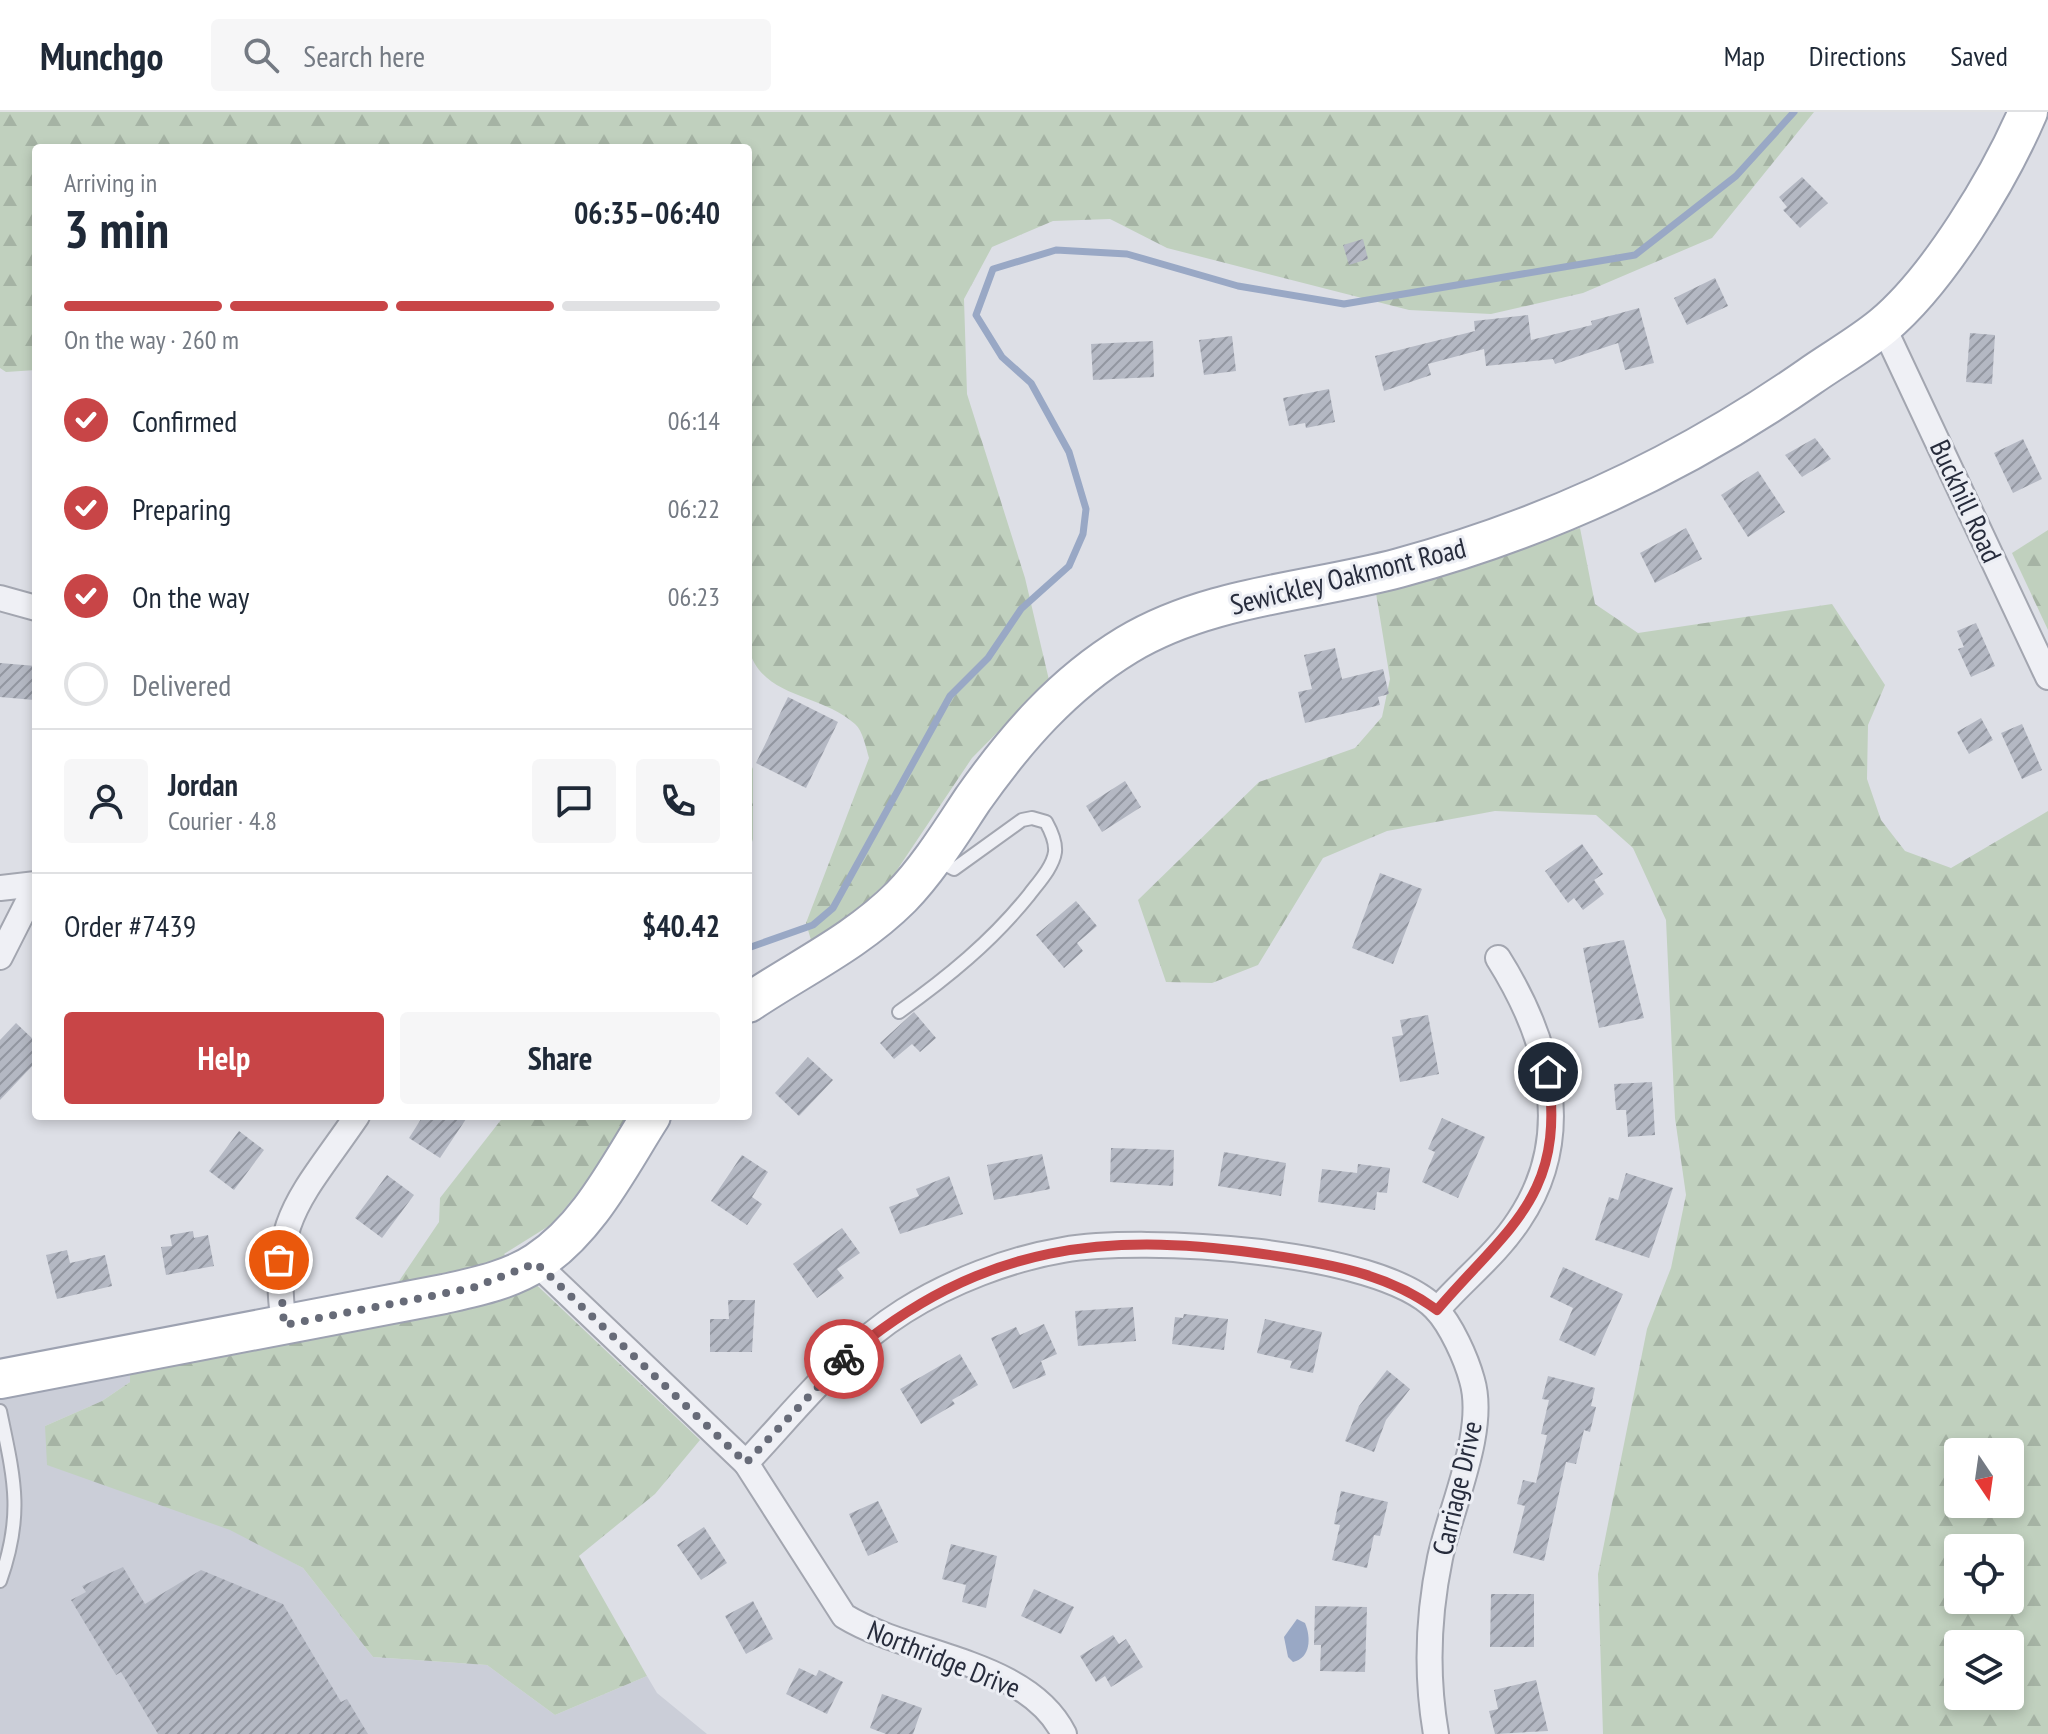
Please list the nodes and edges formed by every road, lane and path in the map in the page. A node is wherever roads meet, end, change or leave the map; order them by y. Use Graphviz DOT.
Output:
graph roads {
  1 [pos="2028,112"];
  2 [pos="1883,326"];
  3 [pos="0,598"];
  4 [pos="32,607"];
  5 [pos="2048,677"];
  6 [pos="932,857"];
  7 [pos="32,885"];
  8 [pos="0,888"];
  9 [pos="32,893"];
  10 [pos="0,957"];
  11 [pos="1498,958"];
  12 [pos="752,1000"];
  13 [pos="899,1012"];
  14 [pos="354,1120"];
  15 [pos="648,1120"];
  16 [pos="536,1263"];
  17 [pos="1437,1310"];
  18 [pos="284,1325"];
  19 [pos="0,1379"];
  20 [pos="0,1411"];
  21 [pos="746,1463"];
  22 [pos="0,1581"];
  23 [pos="1064,1734"];
  24 [pos="1436,1734"];
  1 -- 2 [label="main road, Sewickley Oakmont Road"];
  2 -- 5 [label="street, Buckhill Road"];
  2 -- 6 [label="main road, Sewickley Oakmont Road"];
  3 -- 4 [label="street"];
  6 -- 12 [label="main road, Sewickley Oakmont Road"];
  6 -- 13 [label="lane"];
  7 -- 8 [label="street"];
  9 -- 10 [label="street"];
  11 -- 17 [label="street"];
  14 -- 18 [label="street"];
  15 -- 16 [label="main road"];
  16 -- 18 [label="main road"];
  16 -- 21 [label="street"];
  17 -- 21 [label="street, Carriage Drive"];
  17 -- 24 [label="street, Carriage Drive"];
  18 -- 19 [label="main road"];
  20 -- 22 [label="lane"];
  21 -- 23 [label="street, Northridge Drive"];
}
